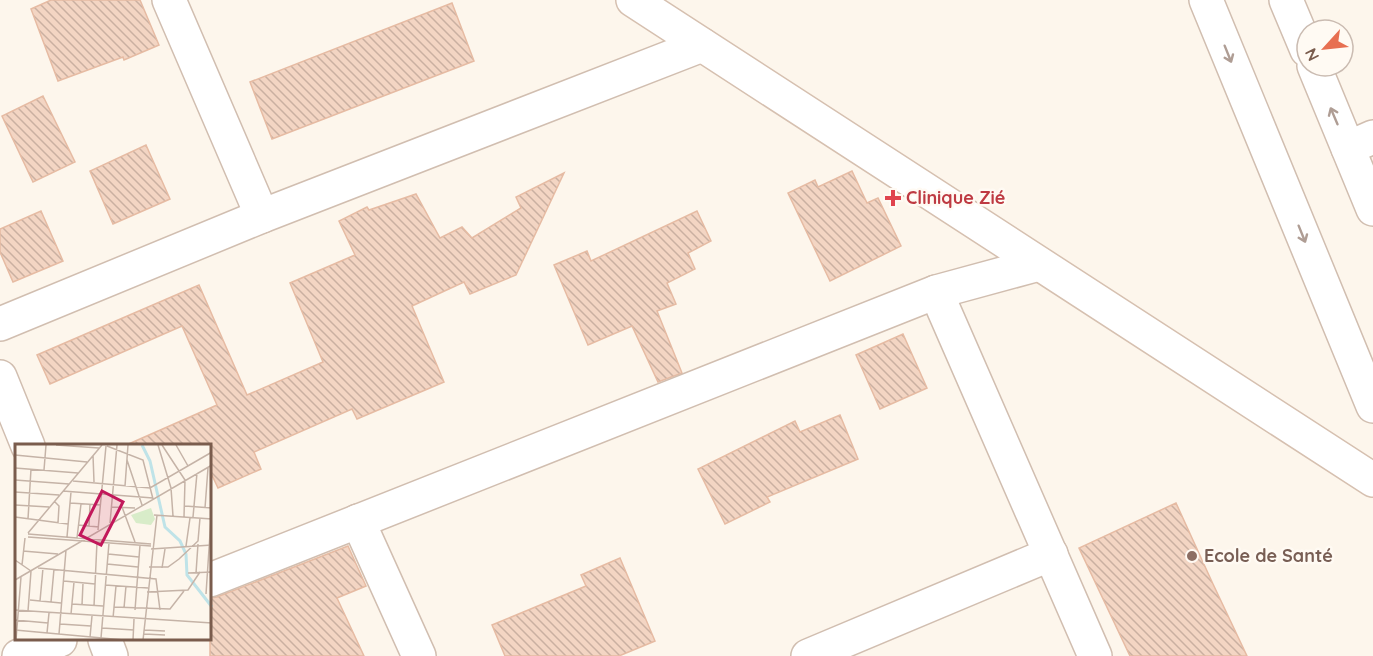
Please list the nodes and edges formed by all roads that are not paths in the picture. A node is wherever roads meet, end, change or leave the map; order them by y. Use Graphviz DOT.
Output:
graph roads {
  1 [pos="169,0"];
  2 [pos="633,0"];
  3 [pos="1206,0"];
  4 [pos="1286,0"];
  5 [pos="1295,21"];
  6 [pos="702,45"];
  7 [pos="1321,78"];
  8 [pos="1360,142"];
  9 [pos="1373,209"];
  10 [pos="262,216"];
  11 [pos="1039,264"];
  12 [pos="936,292"];
  13 [pos="0,324"];
  14 [pos="0,377"];
  15 [pos="1373,406"];
  16 [pos="27,444"];
  17 [pos="1373,480"];
  18 [pos="358,521"];
  19 [pos="1050,554"];
  20 [pos="212,579"];
  21 [pos="55,641"];
  22 [pos="106,641"];
  23 [pos="19,656"];
  24 [pos="111,656"];
  25 [pos="419,656"];
  26 [pos="808,656"];
  27 [pos="1095,656"];
  1 -- 10 [label="street"];
  2 -- 6 [label="street"];
  3 -- 15 [label="street, one-way"];
  4 -- 5 [label="street"];
  6 -- 10 [label="street"];
  6 -- 11 [label="street"];
  8 -- 7 [label="street, one-way"];
  8 -- 9 [label="street"];
  10 -- 13 [label="street"];
  11 -- 12 [label="street"];
  11 -- 17 [label="street"];
  12 -- 18 [label="street"];
  12 -- 19 [label="street"];
  14 -- 16 [label="street"];
  18 -- 20 [label="street"];
  18 -- 25 [label="street"];
  19 -- 26 [label="street"];
  19 -- 27 [label="street"];
  21 -- 23 [label="street"];
  22 -- 24 [label="street"];
}
